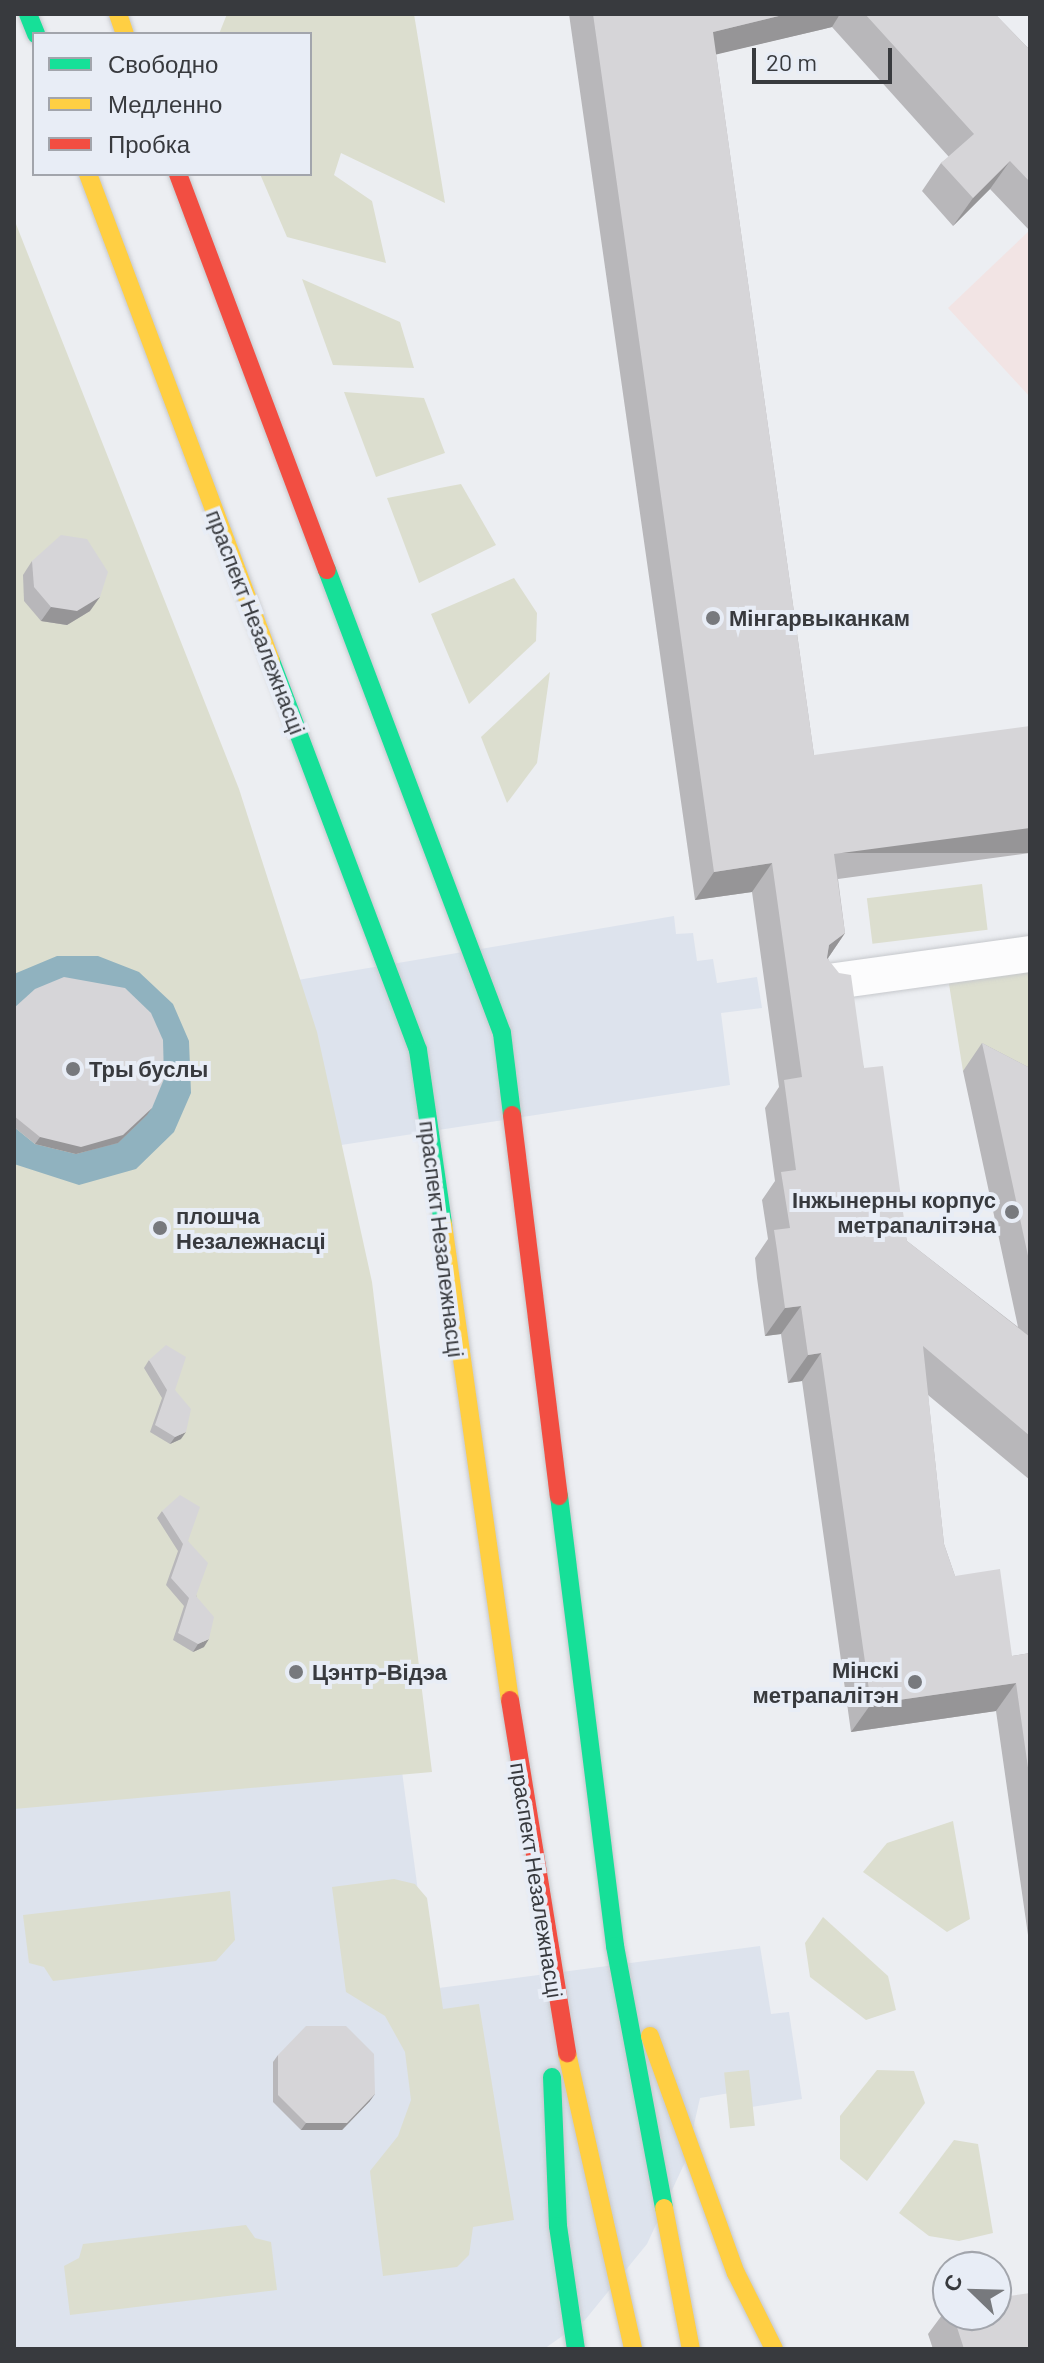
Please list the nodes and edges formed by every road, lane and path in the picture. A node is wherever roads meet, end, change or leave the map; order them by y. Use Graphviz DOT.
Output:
graph roads {
  1 [pos="89,176"];
  2 [pos="179,176"];
  3 [pos="1030,954"];
  4 [pos="828,982"];
  5 [pos="615,1946"];
  6 [pos="547,1961"];
  7 [pos="576,2349"];
  8 [pos="633,2349"];
  9 [pos="691,2349"];
  10 [pos="774,2349"];
  1 -- 6 [label="main road, праспект Незалежнасці"];
  2 -- 5 [label="main road"];
  3 -- 4 [label="street"];
  5 -- 9 [label="main road"];
  5 -- 10 [label="main road"];
  6 -- 7 [label="main road"];
  6 -- 8 [label="main road, праспект Незалежнасці"];
}
